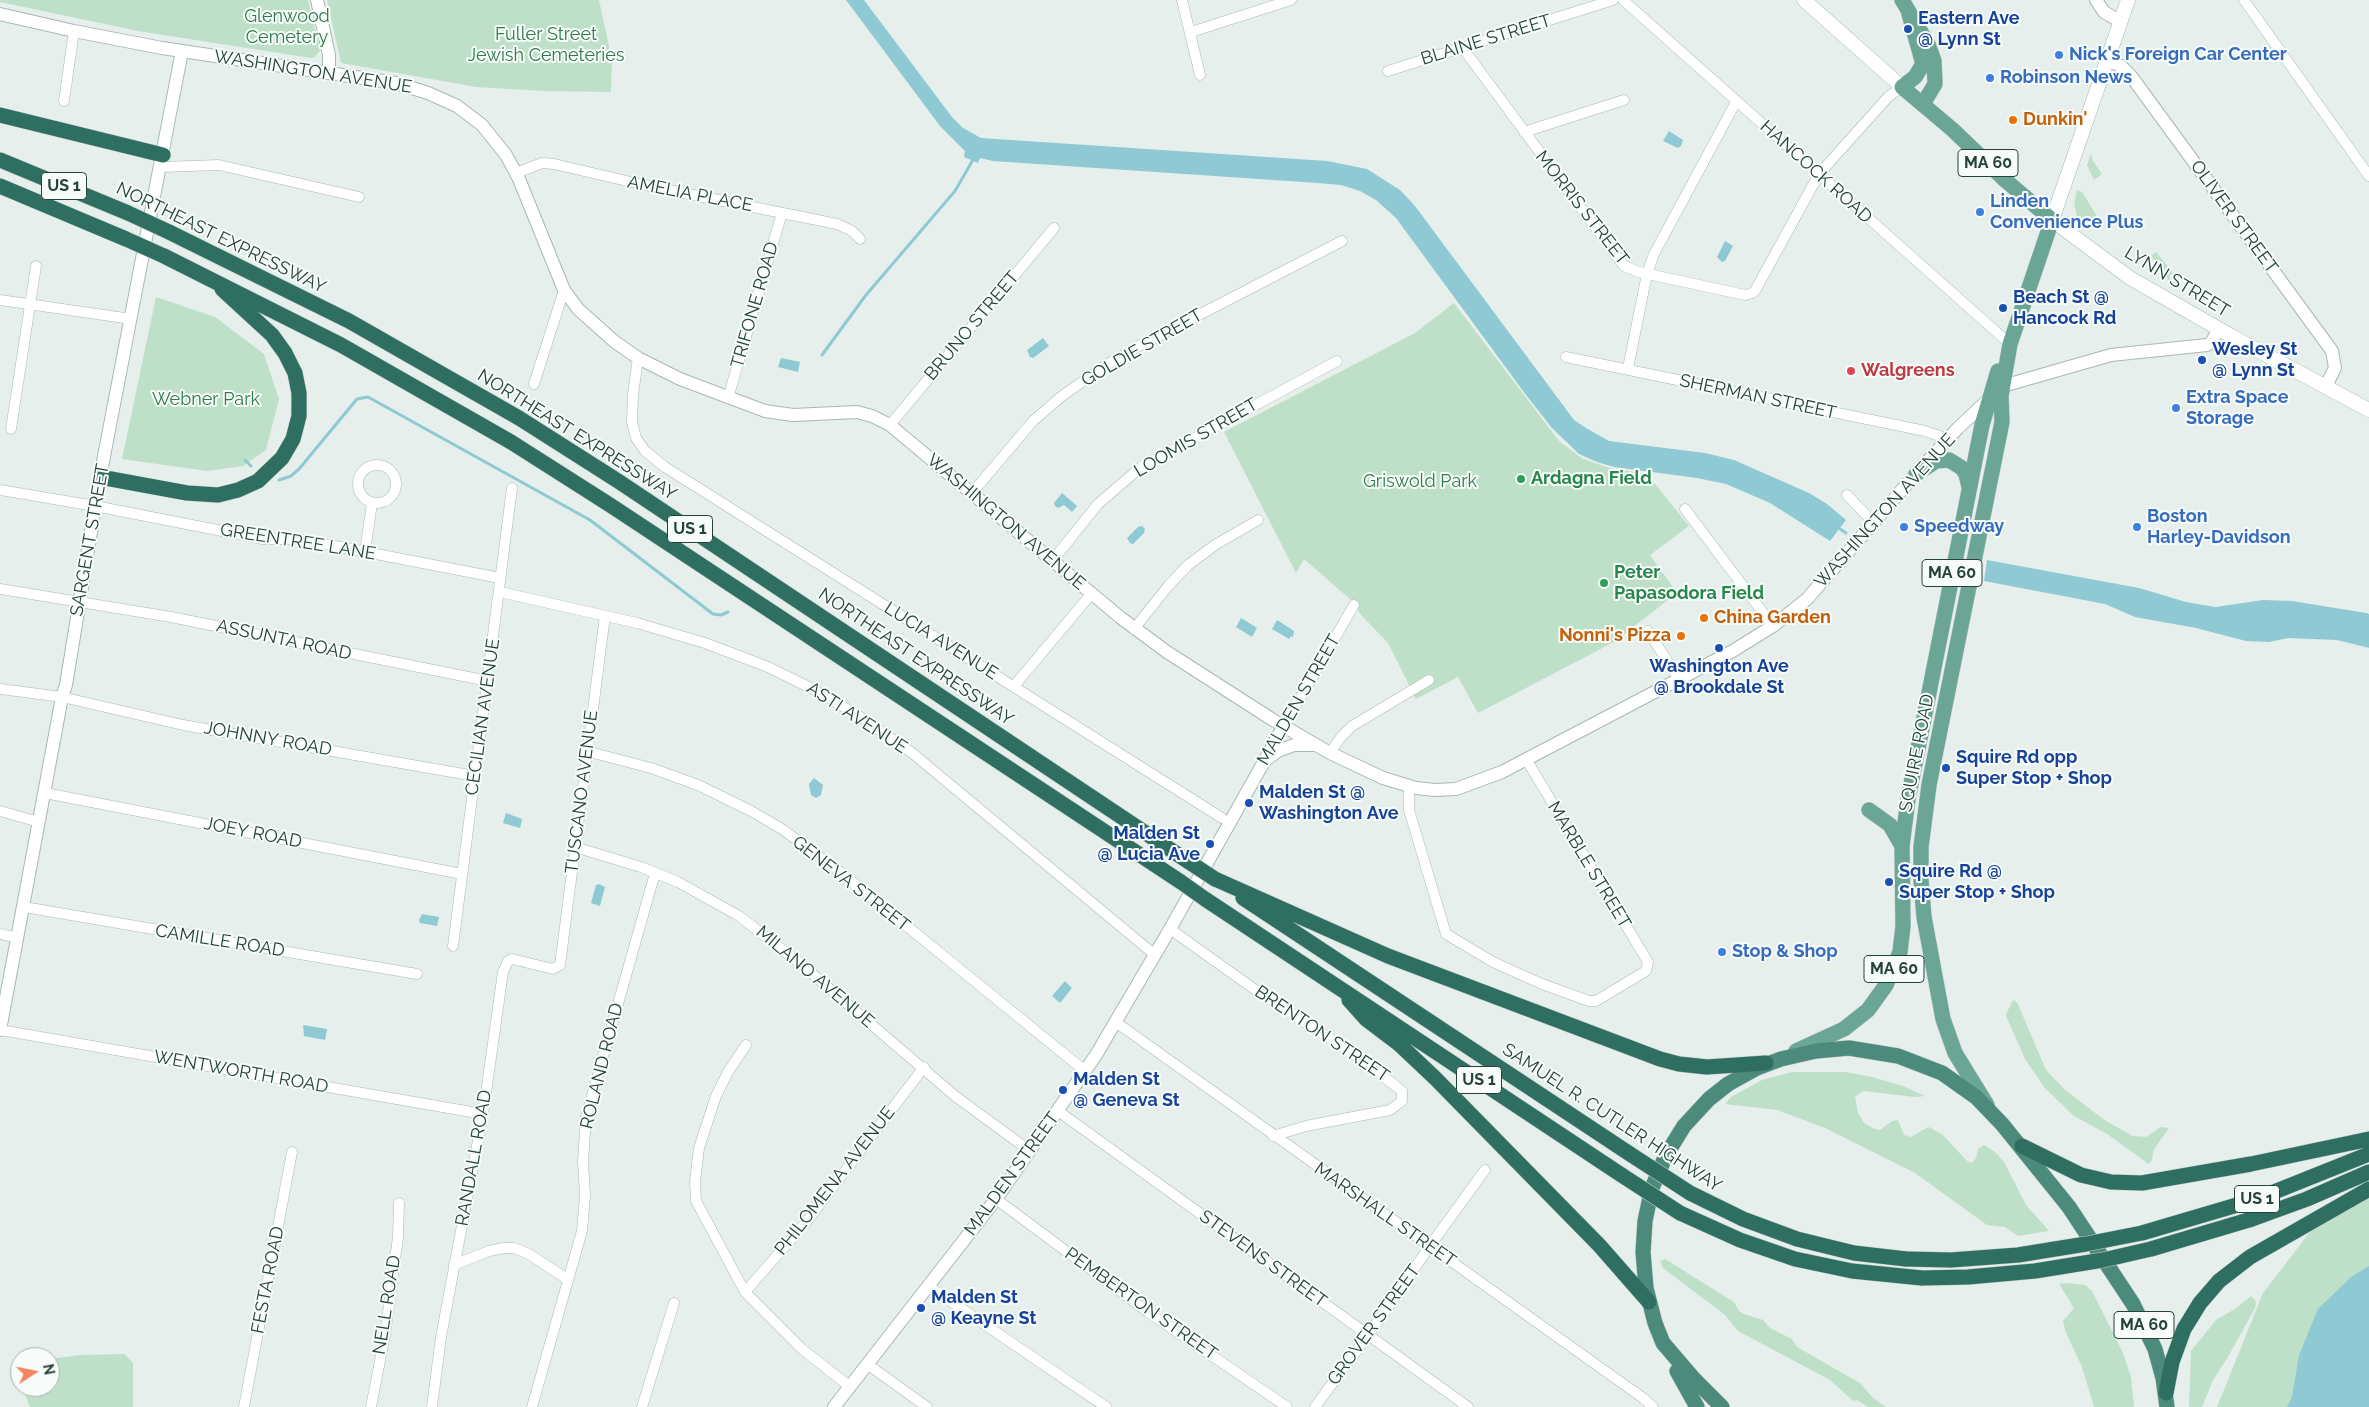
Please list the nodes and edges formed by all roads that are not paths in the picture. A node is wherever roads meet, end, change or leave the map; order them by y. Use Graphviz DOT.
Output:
graph roads {
  1 [pos="317,0"];
  2 [pos="1182,0"];
  3 [pos="1291,0"];
  4 [pos="1612,0"];
  5 [pos="1623,0"];
  6 [pos="1804,0"];
  7 [pos="1902,0"];
  8 [pos="2096,0"];
  9 [pos="2128,0"];
  10 [pos="2244,0"];
  11 [pos="0,14"];
  12 [pos="1909,14"];
  13 [pos="2120,22"];
  14 [pos="74,32"];
  15 [pos="1191,32"];
  16 [pos="1462,47"];
  17 [pos="182,51"];
  18 [pos="2108,60"];
  19 [pos="1388,71"];
  20 [pos="329,72"];
  21 [pos="1200,75"];
  22 [pos="1902,87"];
  23 [pos="1624,100"];
  24 [pos="64,101"];
  25 [pos="1736,102"];
  26 [pos="1923,104"];
  27 [pos="0,115"];
  28 [pos="1524,132"];
  29 [pos="0,160"];
  30 [pos="162,161"];
  31 [pos="516,173"];
  32 [pos="1819,174"];
  33 [pos="2369,176"];
  34 [pos="0,186"];
  35 [pos="359,196"];
  36 [pos="782,213"];
  37 [pos="2052,220"];
  38 [pos="1054,228"];
  39 [pos="860,239"];
  40 [pos="1342,241"];
  41 [pos="36,266"];
  42 [pos="1647,274"];
  43 [pos="214,280"];
  44 [pos="564,290"];
  45 [pos="0,300"];
  46 [pos="31,304"];
  47 [pos="131,320"];
  48 [pos="2219,329"];
  49 [pos="2010,344"];
  50 [pos="1566,357"];
  51 [pos="638,358"];
  52 [pos="1336,361"];
  53 [pos="1628,368"];
  54 [pos="534,384"];
  55 [pos="2003,386"];
  56 [pos="2326,386"];
  57 [pos="728,398"];
  58 [pos="1989,398"];
  59 [pos="2369,410"];
  60 [pos="890,425"];
  61 [pos="12,429"];
  62 [pos="1948,439"];
  63 [pos="1916,474"];
  64 [pos="100,477"];
  65 [pos="512,488"];
  66 [pos="0,490"];
  67 [pos="972,493"];
  68 [pos="1847,495"];
  69 [pos="1968,496"];
  70 [pos="372,503"];
  71 [pos="95,506"];
  72 [pos="1685,509"];
  73 [pos="1258,520"];
  74 [pos="1873,522"];
  75 [pos="365,551"];
  76 [pos="1053,560"];
  77 [pos="500,578"];
  78 [pos="0,589"];
  79 [pos="500,592"];
  80 [pos="1092,593"];
  81 [pos="79,602"];
  82 [pos="1354,605"];
  83 [pos="605,616"];
  84 [pos="1773,626"];
  85 [pos="1134,629"];
  86 [pos="1648,631"];
  87 [pos="1679,679"];
  88 [pos="1429,680"];
  89 [pos="488,681"];
  90 [pos="1014,686"];
  91 [pos="0,689"];
  92 [pos="62,697"];
  93 [pos="1284,726"];
  94 [pos="1318,746"];
  95 [pos="586,751"];
  96 [pos="1330,753"];
  97 [pos="1526,759"];
  98 [pos="1263,763"];
  99 [pos="475,776"];
  100 [pos="1409,787"];
  101 [pos="44,793"];
  102 [pos="1869,810"];
  103 [pos="0,811"];
  104 [pos="1226,820"];
  105 [pos="39,822"];
  106 [pos="1902,846"];
  107 [pos="574,847"];
  108 [pos="655,873"];
  109 [pos="462,874"];
  110 [pos="1215,879"];
  111 [pos="24,907"];
  112 [pos="1170,929"];
  113 [pos="0,934"];
  114 [pos="18,938"];
  115 [pos="453,946"];
  116 [pos="1155,955"];
  117 [pos="558,968"];
  118 [pos="1349,968"];
  119 [pos="417,974"];
  120 [pos="1334,984"];
  121 [pos="1117,1023"];
  122 [pos="0,1030"];
  123 [pos="746,1045"];
  124 [pos="1771,1062"];
  125 [pos="924,1067"];
  126 [pos="1086,1071"];
  127 [pos="1058,1111"];
  128 [pos="483,1114"];
  129 [pos="1995,1116"];
  130 [pos="1273,1136"];
  131 [pos="2369,1139"];
  132 [pos="2022,1146"];
  133 [pos="1030,1151"];
  134 [pos="292,1152"];
  135 [pos="2369,1154"];
  136 [pos="1485,1170"];
  137 [pos="2369,1172"];
  138 [pos="2369,1188"];
  139 [pos="996,1199"];
  140 [pos="399,1203"];
  141 [pos="1429,1247"];
  142 [pos="454,1265"];
  143 [pos="567,1279"];
  144 [pos="928,1286"];
  145 [pos="745,1292"];
  146 [pos="1649,1302"];
  147 [pos="674,1303"];
  148 [pos="1369,1335"];
  149 [pos="1662,1343"];
  150 [pos="867,1364"];
  151 [pos="849,1386"];
  152 [pos="2166,1400"];
  153 [pos="244,1407"];
  154 [pos="371,1407"];
  155 [pos="432,1407"];
  156 [pos="532,1407"];
  157 [pos="642,1407"];
  158 [pos="834,1407"];
  159 [pos="927,1407"];
  160 [pos="1106,1407"];
  161 [pos="1288,1407"];
  162 [pos="1315,1407"];
  163 [pos="1468,1407"];
  164 [pos="1653,1407"];
  165 [pos="1697,1407"];
  166 [pos="1722,1407"];
  1 -- 20 [label="street"];
  2 -- 15 [label="street"];
  3 -- 15 [label="street"];
  4 -- 16 [label="street, BLAINE STREET"];
  5 -- 25 [label="street, HANCOCK ROAD"];
  6 -- 22 [label="main road, LYNN STREET"];
  7 -- 12 [label="main road"];
  8 -- 13 [label="street"];
  9 -- 13 [label="main road"];
  10 -- 33 [label="street"];
  11 -- 14 [label="street, WASHINGTON AVENUE"];
  12 -- 22 [label="main road"];
  12 -- 26 [label="main road"];
  13 -- 18 [label="main road"];
  14 -- 17 [label="street, WASHINGTON AVENUE"];
  14 -- 24 [label="street"];
  15 -- 21 [label="street"];
  16 -- 19 [label="street, BLAINE STREET"];
  16 -- 28 [label="street, MORRIS STREET"];
  17 -- 20 [label="street, WASHINGTON AVENUE"];
  17 -- 30 [label="street, SARGENT STREET"];
  18 -- 37 [label="main road"];
  18 -- 56 [label="street, OLIVER STREET"];
  20 -- 31 [label="street, WASHINGTON AVENUE"];
  22 -- 26 [label="main road, LYNN STREET / MA 60"];
  22 -- 32 [label="street"];
  23 -- 28 [label="street"];
  25 -- 32 [label="street, HANCOCK ROAD"];
  25 -- 42 [label="street"];
  26 -- 37 [label="main road, LYNN STREET / MA 60"];
  27 -- 30 [label="highway"];
  28 -- 42 [label="street, MORRIS STREET"];
  29 -- 110 [label="highway, NORTHEAST EXPRESSWAY / US 1, bridge"];
  30 -- 35 [label="street"];
  30 -- 47 [label="street, SARGENT STREET"];
  31 -- 36 [label="street, AMELIA PLACE"];
  31 -- 44 [label="street, WASHINGTON AVENUE"];
  32 -- 42 [label="street, MORRIS STREET"];
  32 -- 49 [label="street, HANCOCK ROAD"];
  34 -- 43 [label="highway, US 1, bridge"];
  36 -- 39 [label="street, AMELIA PLACE"];
  36 -- 57 [label="street, TRIFONE ROAD"];
  37 -- 48 [label="main road, LYNN STREET"];
  37 -- 49 [label="main road, MA 60"];
  38 -- 60 [label="street, BRUNO STREET"];
  40 -- 67 [label="street, GOLDIE STREET"];
  41 -- 46 [label="street"];
  42 -- 53 [label="street"];
  43 -- 64 [label="highway"];
  43 -- 120 [label="highway, US 1, bridge"];
  44 -- 51 [label="street, WASHINGTON AVENUE"];
  44 -- 54 [label="street"];
  45 -- 46 [label="street"];
  46 -- 47 [label="street"];
  46 -- 61 [label="street"];
  47 -- 64 [label="street, SARGENT STREET"];
  48 -- 55 [label="street"];
  48 -- 56 [label="main road, LYNN STREET"];
  49 -- 55 [label="main road, MA 60"];
  49 -- 58 [label="main road, MA 60"];
  50 -- 53 [label="street, SHERMAN STREET"];
  51 -- 57 [label="street, WASHINGTON AVENUE"];
  51 -- 90 [label="street, LUCIA AVENUE"];
  52 -- 76 [label="street, LOOMIS STREET"];
  53 -- 62 [label="street, SHERMAN STREET"];
  55 -- 58 [label="street, WASHINGTON AVENUE"];
  55 -- 129 [label="main road, SQUIRE ROAD / MA 60"];
  56 -- 59 [label="main road, LYNN STREET"];
  57 -- 60 [label="street, WASHINGTON AVENUE"];
  58 -- 62 [label="street, WASHINGTON AVENUE"];
  58 -- 69 [label="main road, SQUIRE ROAD / MA 60"];
  60 -- 67 [label="street, WASHINGTON AVENUE"];
  62 -- 63 [label="street, WASHINGTON AVENUE"];
  63 -- 69 [label="main road"];
  63 -- 74 [label="street, WASHINGTON AVENUE"];
  64 -- 71 [label="street, SARGENT STREET"];
  65 -- 77 [label="street, CECILIAN AVENUE"];
  66 -- 71 [label="street, GREENTREE LANE"];
  67 -- 76 [label="street, WASHINGTON AVENUE"];
  68 -- 74 [label="street"];
  69 -- 106 [label="main road, SQUIRE ROAD / MA 60"];
  70 -- 75 [label="street"];
  71 -- 75 [label="street, GREENTREE LANE"];
  71 -- 81 [label="street, SARGENT STREET"];
  72 -- 84 [label="street"];
  73 -- 85 [label="street"];
  74 -- 84 [label="street, WASHINGTON AVENUE"];
  75 -- 77 [label="street, GREENTREE LANE"];
  76 -- 80 [label="street, WASHINGTON AVENUE"];
  77 -- 79 [label="street, CECILIAN AVENUE"];
  78 -- 81 [label="street, ASSUNTA ROAD"];
  79 -- 83 [label="street, ASTI AVENUE"];
  79 -- 89 [label="street, CECILIAN AVENUE"];
  80 -- 85 [label="street, WASHINGTON AVENUE"];
  80 -- 90 [label="street"];
  81 -- 89 [label="street, ASSUNTA ROAD"];
  81 -- 92 [label="street, SARGENT STREET"];
  82 -- 93 [label="street, MALDEN STREET"];
  83 -- 95 [label="street, TUSCANO AVENUE"];
  83 -- 116 [label="street, ASTI AVENUE"];
  84 -- 87 [label="street, WASHINGTON AVENUE"];
  85 -- 93 [label="street, WASHINGTON AVENUE"];
  86 -- 87 [label="street"];
  87 -- 97 [label="street, WASHINGTON AVENUE"];
  88 -- 96 [label="street"];
  89 -- 99 [label="street, CECILIAN AVENUE"];
  90 -- 104 [label="street, LUCIA AVENUE"];
  91 -- 92 [label="street, JOHNNY ROAD"];
  92 -- 99 [label="street, JOHNNY ROAD"];
  92 -- 101 [label="street, SARGENT STREET"];
  93 -- 94 [label="street, WASHINGTON AVENUE"];
  93 -- 98 [label="street, MALDEN STREET"];
  94 -- 96 [label="street, WASHINGTON AVENUE"];
  94 -- 98 [label="street"];
  95 -- 107 [label="street, TUSCANO AVENUE"];
  95 -- 126 [label="street, GENEVA STREET"];
  96 -- 100 [label="street, WASHINGTON AVENUE"];
  97 -- 100 [label="street, WASHINGTON AVENUE"];
  97 -- 100 [label="street, MARBLE STREET"];
  98 -- 104 [label="street, MALDEN STREET"];
  99 -- 109 [label="street, CECILIAN AVENUE"];
  101 -- 105 [label="street, SARGENT STREET"];
  101 -- 109 [label="street, JOEY ROAD"];
  102 -- 106 [label="main road"];
  103 -- 105 [label="street"];
  104 -- 112 [label="street, MALDEN STREET"];
  105 -- 111 [label="street, SARGENT STREET"];
  106 -- 124 [label="main road, SQUIRE ROAD / MA 60"];
  107 -- 108 [label="street, MILANO AVENUE"];
  107 -- 117 [label="street, TUSCANO AVENUE"];
  108 -- 125 [label="street, MILANO AVENUE"];
  108 -- 143 [label="street, ROLAND ROAD"];
  109 -- 115 [label="street, CECILIAN AVENUE"];
  110 -- 118 [label="highway, NORTHEAST EXPRESSWAY / US 1"];
  110 -- 124 [label="highway"];
  111 -- 114 [label="street, SARGENT STREET"];
  111 -- 119 [label="street, CAMILLE ROAD"];
  112 -- 116 [label="street, MALDEN STREET"];
  112 -- 130 [label="street, BRENTON STREET"];
  113 -- 114 [label="street"];
  114 -- 122 [label="street, SARGENT STREET"];
  116 -- 121 [label="street, MALDEN STREET"];
  117 -- 128 [label="street, RANDALL ROAD"];
  118 -- 135 [label="highway, SAMUEL R. CUTLER HIGHWAY / US 1, bridge"];
  120 -- 137 [label="highway, US 1, bridge"];
  120 -- 146 [label="highway"];
  121 -- 126 [label="street, MALDEN STREET"];
  121 -- 130 [label="street, MARSHALL STREET"];
  122 -- 128 [label="street, WENTWORTH ROAD"];
  123 -- 145 [label="street"];
  124 -- 129 [label="highway"];
  124 -- 146 [label="highway, MA 60"];
  125 -- 133 [label="street, MILANO AVENUE"];
  125 -- 145 [label="street, PHILOMENA AVENUE"];
  126 -- 127 [label="street, MALDEN STREET"];
  127 -- 133 [label="street, MALDEN STREET"];
  127 -- 148 [label="street, STEVENS STREET"];
  128 -- 142 [label="street, RANDALL ROAD"];
  129 -- 132 [label="highway, MA 60"];
  130 -- 141 [label="street, MARSHALL STREET"];
  131 -- 132 [label="highway"];
  132 -- 152 [label="highway, MA 60"];
  133 -- 139 [label="street, MALDEN STREET"];
  134 -- 153 [label="street, FESTA ROAD"];
  136 -- 141 [label="street, GROVER STREET"];
  138 -- 152 [label="highway"];
  139 -- 144 [label="street, MALDEN STREET"];
  139 -- 161 [label="street, PEMBERTON STREET"];
  140 -- 154 [label="street, NELL ROAD"];
  141 -- 148 [label="street, GROVER STREET"];
  141 -- 164 [label="street, MARSHALL STREET"];
  142 -- 143 [label="street"];
  142 -- 155 [label="street, RANDALL ROAD"];
  143 -- 156 [label="street, ROLAND ROAD"];
  144 -- 150 [label="street, MALDEN STREET"];
  144 -- 160 [label="street"];
  145 -- 151 [label="street"];
  146 -- 149 [label="highway, MA 60"];
  147 -- 157 [label="street"];
  148 -- 162 [label="street, GROVER STREET"];
  148 -- 163 [label="street, STEVENS STREET"];
  149 -- 165 [label="highway, MA 60"];
  149 -- 166 [label="highway"];
  150 -- 151 [label="street, MALDEN STREET"];
  150 -- 159 [label="street"];
  151 -- 158 [label="street, MALDEN STREET"];
}
